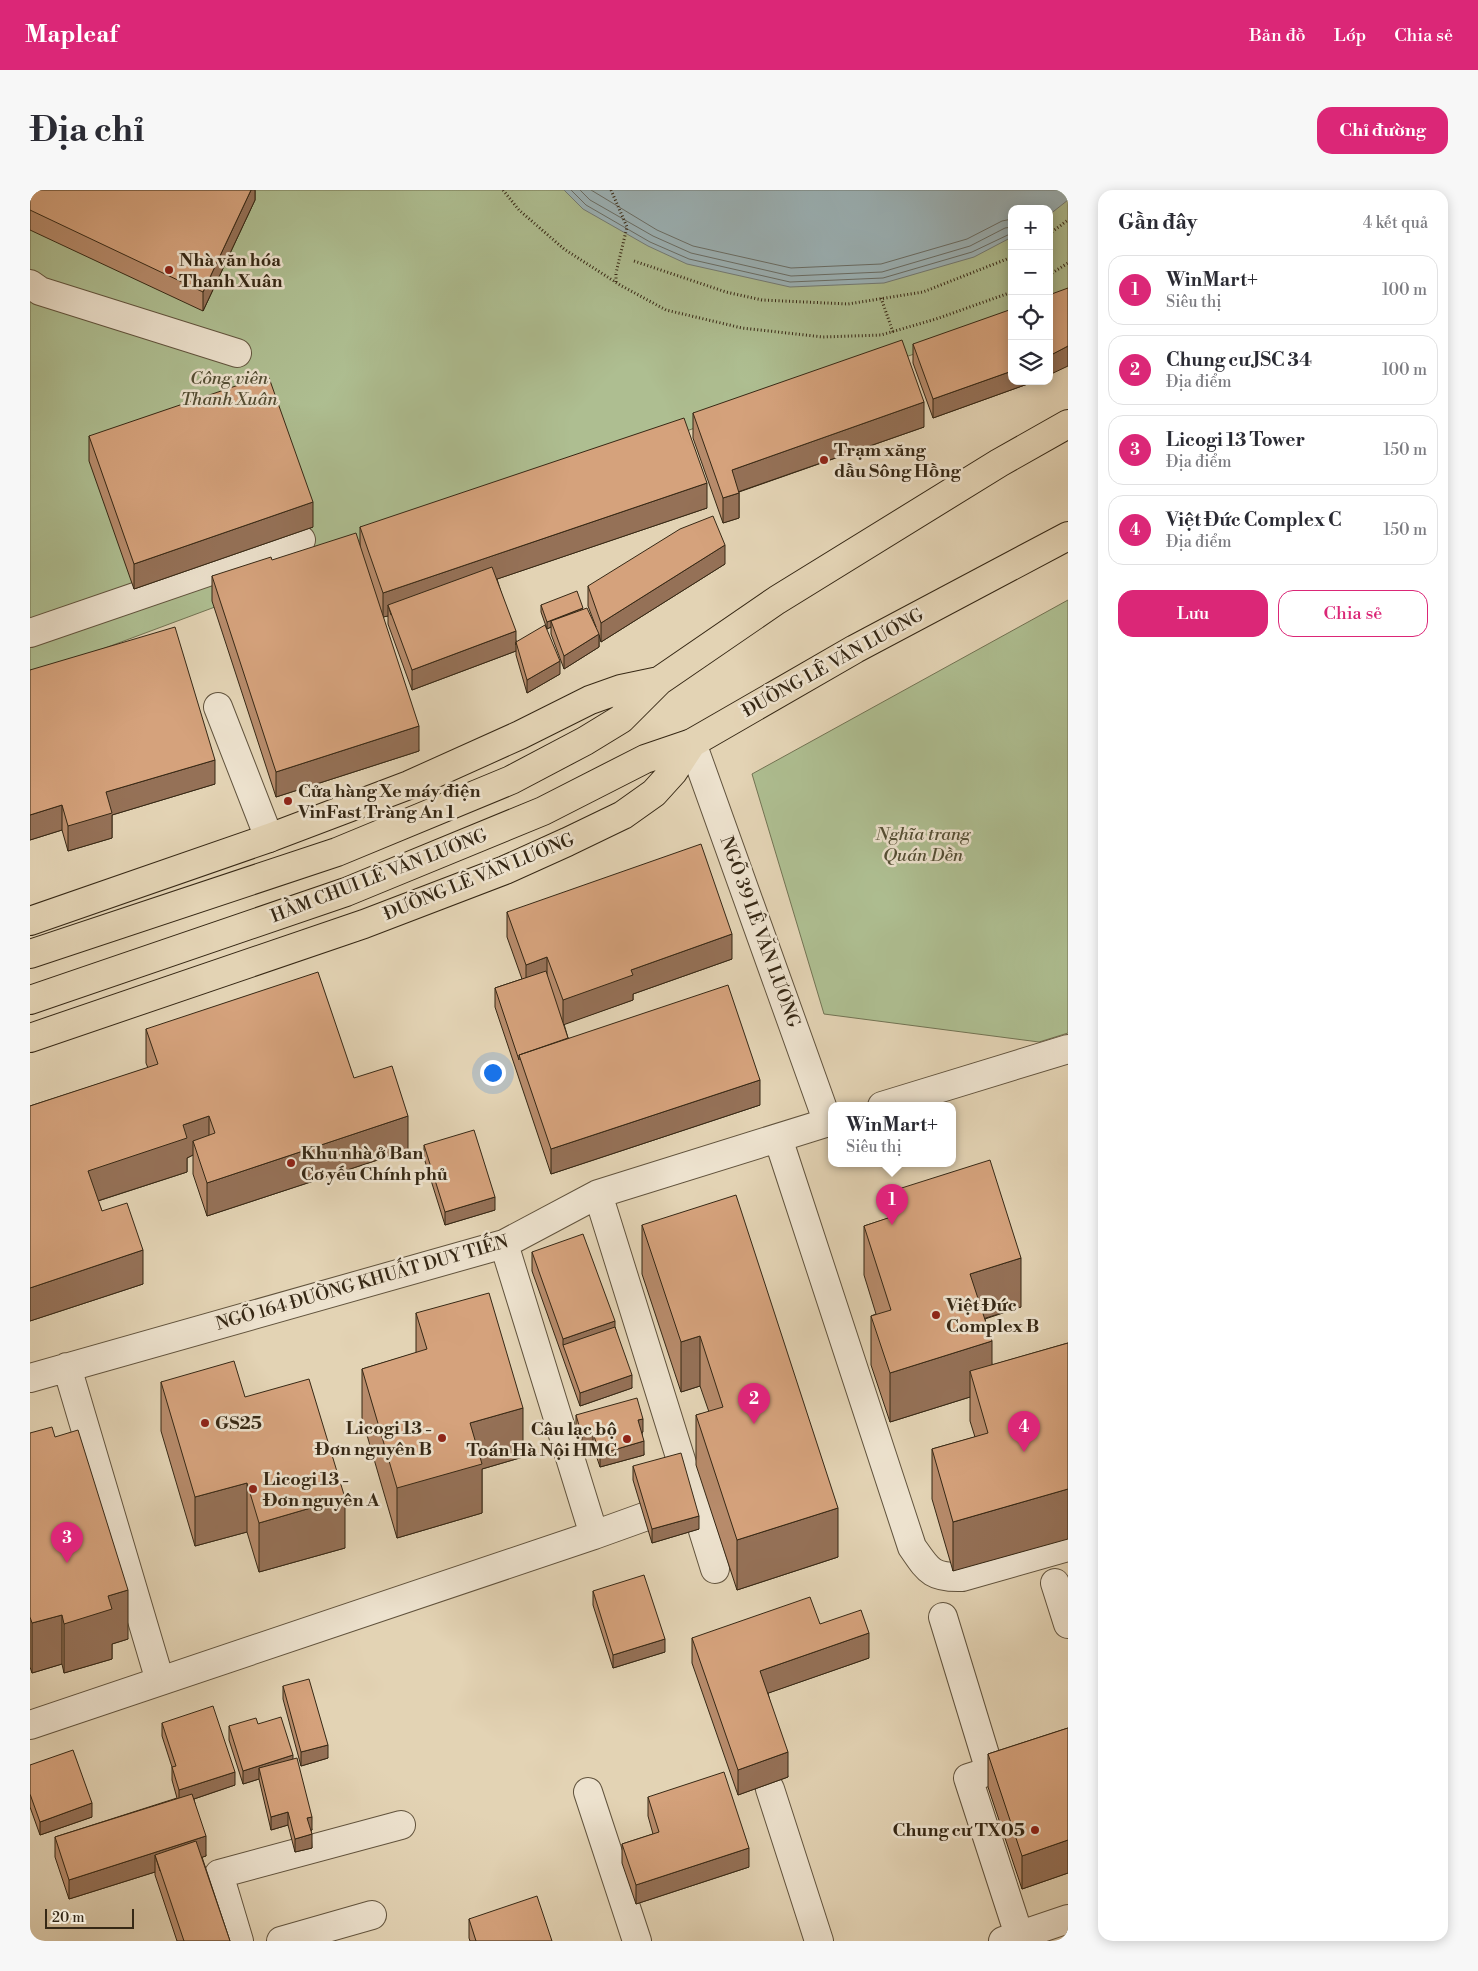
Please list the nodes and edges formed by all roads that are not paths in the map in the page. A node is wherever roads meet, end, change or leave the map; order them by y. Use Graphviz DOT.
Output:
graph roads {
  1 [pos="33,296"];
  2 [pos="237,353"];
  3 [pos="1068,424"];
  4 [pos="1068,536"];
  5 [pos="301,540"];
  6 [pos="30,633"];
  7 [pos="659,681"];
  8 [pos="218,707"];
  9 [pos="692,743"];
  10 [pos="269,838"];
  11 [pos="30,921"];
  12 [pos="30,954"];
  13 [pos="30,1000"];
  14 [pos="30,1038"];
  15 [pos="1068,1049"];
  16 [pos="895,1102"];
  17 [pos="828,1117"];
  18 [pos="828,1123"];
  19 [pos="778,1138"];
  20 [pos="598,1194"];
  21 [pos="504,1244"];
  22 [pos="67,1367"];
  23 [pos="30,1378"];
  24 [pos="658,1512"];
  25 [pos="594,1535"];
  26 [pos="1068,1547"];
  27 [pos="715,1570"];
  28 [pos="1055,1583"];
  29 [pos="943,1617"];
  30 [pos="1068,1624"];
  31 [pos="160,1681"];
  32 [pos="30,1725"];
  33 [pos="770,1789"];
  34 [pos="588,1792"];
  35 [pos="401,1825"];
  36 [pos="372,1915"];
  37 [pos="1068,1919"];
  38 [pos="1010,1938"];
  39 [pos="239,1941"];
  40 [pos="281,1941"];
  41 [pos="637,1941"];
  42 [pos="819,1941"];
  1 -- 2 [label="street"];
  3 -- 7 [label="main road"];
  4 -- 9 [label="main road, ĐƯỜNG LÊ VĂN LƯƠNG"];
  5 -- 6 [label="street"];
  7 -- 10 [label="main road"];
  7 -- 12 [label="main road"];
  8 -- 10 [label="street"];
  9 -- 13 [label="main road, HẦM CHUI LÊ VĂN LƯƠNG"];
  9 -- 14 [label="main road, ĐƯỜNG LÊ VĂN LƯƠNG"];
  9 -- 17 [label="street, NGÕ 39 LÊ VĂN LƯƠNG"];
  10 -- 11 [label="main road"];
  15 -- 16 [label="street"];
  18 -- 19 [label="street, NGÕ 164 ĐƯỜNG KHUẤT DUY TIẾN"];
  19 -- 20 [label="street, NGÕ 164 ĐƯỜNG KHUẤT DUY TIẾN"];
  19 -- 26 [label="street"];
  20 -- 21 [label="street, NGÕ 164 ĐƯỜNG KHUẤT DUY TIẾN"];
  20 -- 27 [label="street"];
  21 -- 22 [label="street, NGÕ 164 ĐƯỜNG KHUẤT DUY TIẾN"];
  21 -- 25 [label="street"];
  22 -- 23 [label="street, NGÕ 164 ĐƯỜNG KHUẤT DUY TIẾN"];
  22 -- 31 [label="street"];
  24 -- 25 [label="street"];
  25 -- 31 [label="street"];
  28 -- 30 [label="street"];
  29 -- 38 [label="street"];
  31 -- 32 [label="street"];
  33 -- 42 [label="street"];
  34 -- 41 [label="street"];
  35 -- 39 [label="street"];
  36 -- 40 [label="street"];
  37 -- 38 [label="street"];
}
